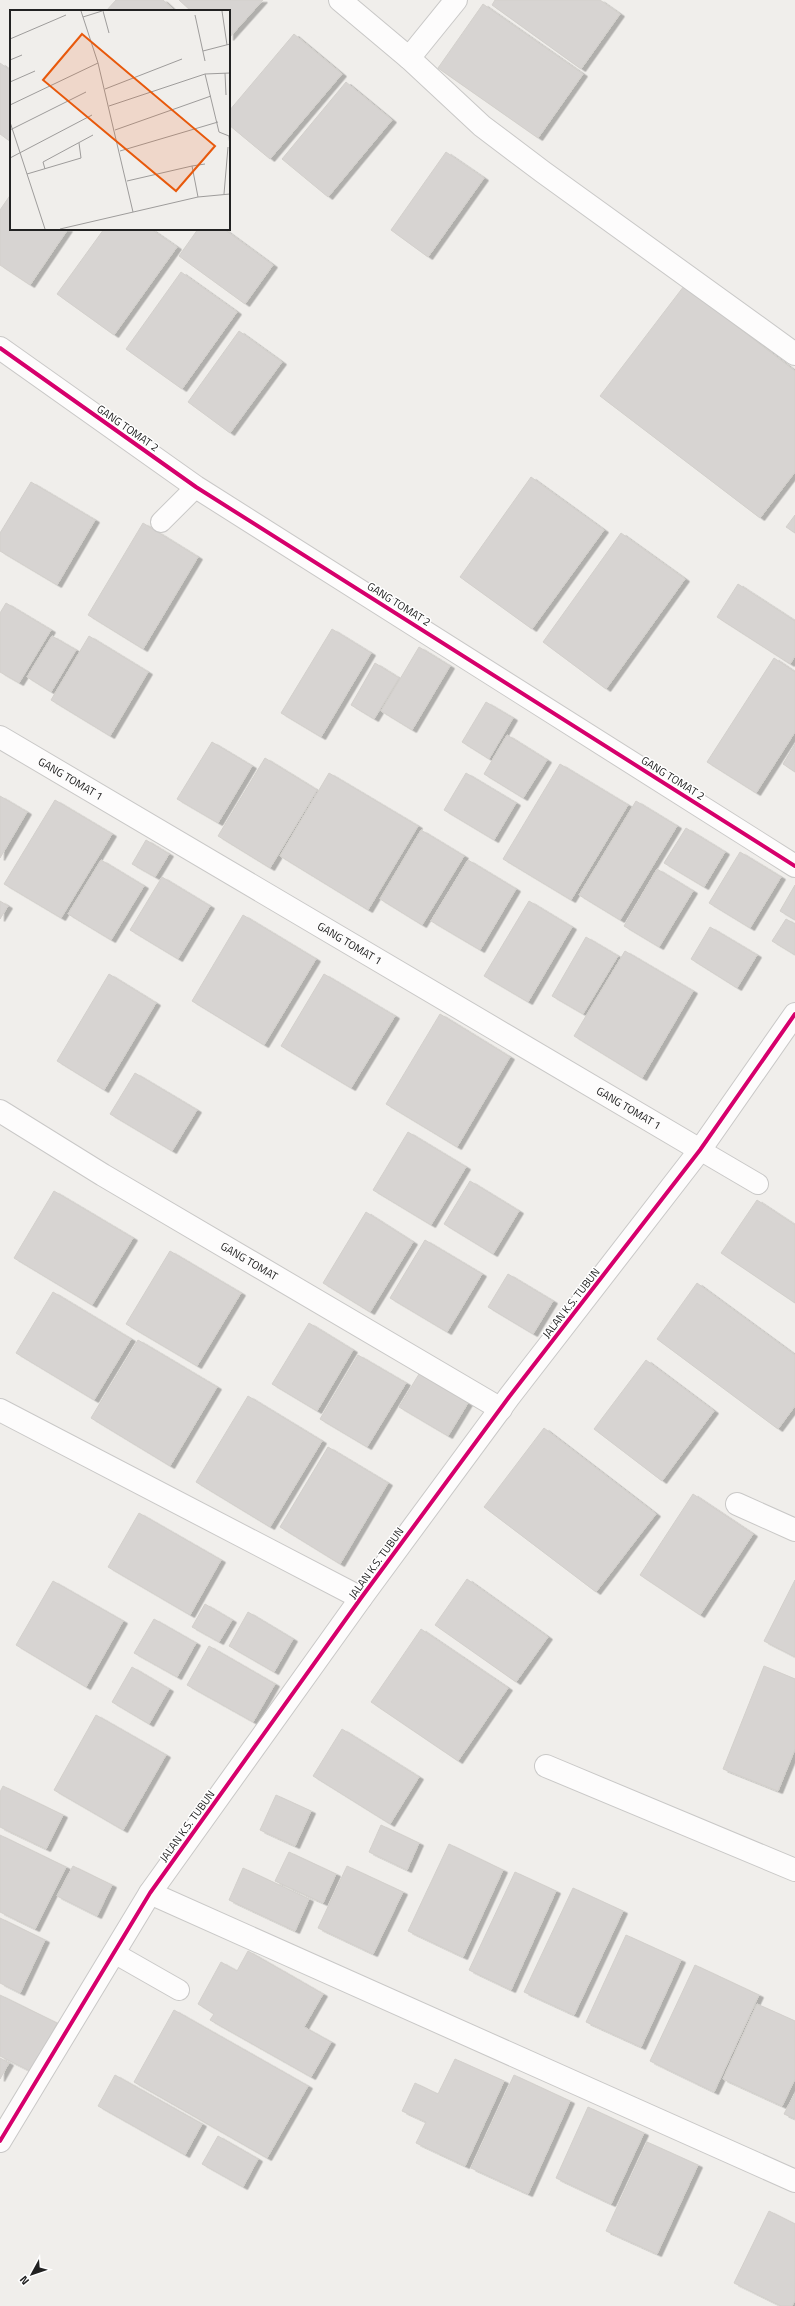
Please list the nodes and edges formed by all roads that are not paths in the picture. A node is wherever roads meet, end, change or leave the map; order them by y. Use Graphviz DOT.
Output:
graph roads {
  1 [pos="340,0"];
  2 [pos="456,0"];
  3 [pos="409,58"];
  4 [pos="0,348"];
  5 [pos="795,354"];
  6 [pos="196,487"];
  7 [pos="161,522"];
  8 [pos="0,737"];
  9 [pos="795,866"];
  10 [pos="795,1014"];
  11 [pos="0,1111"];
  12 [pos="700,1150"];
  13 [pos="758,1184"];
  14 [pos="501,1409"];
  15 [pos="0,1410"];
  16 [pos="737,1504"];
  17 [pos="795,1530"];
  18 [pos="361,1598"];
  19 [pos="546,1766"];
  20 [pos="795,1870"];
  21 [pos="150,1893"];
  22 [pos="114,1954"];
  23 [pos="178,1990"];
  24 [pos="0,2141"];
  25 [pos="795,2181"];
  1 -- 3 [label="street"];
  2 -- 3 [label="street"];
  3 -- 5 [label="street"];
  4 -- 6 [label="street, GANG TOMAT 2"];
  6 -- 7 [label="lane"];
  6 -- 9 [label="street, GANG TOMAT 2"];
  8 -- 12 [label="street, GANG TOMAT 1"];
  10 -- 12 [label="street, JALAN K.S. TUBUN"];
  11 -- 14 [label="street, GANG TOMAT"];
  12 -- 13 [label="lane"];
  12 -- 14 [label="street, JALAN K.S. TUBUN"];
  14 -- 18 [label="street, JALAN K.S. TUBUN"];
  15 -- 18 [label="street"];
  16 -- 17 [label="street"];
  18 -- 21 [label="street, JALAN K.S. TUBUN"];
  19 -- 20 [label="street"];
  21 -- 22 [label="street, JALAN K.S. TUBUN"];
  21 -- 25 [label="street"];
  22 -- 23 [label="lane"];
  22 -- 24 [label="street, JALAN K.S. TUBUN"];
}
